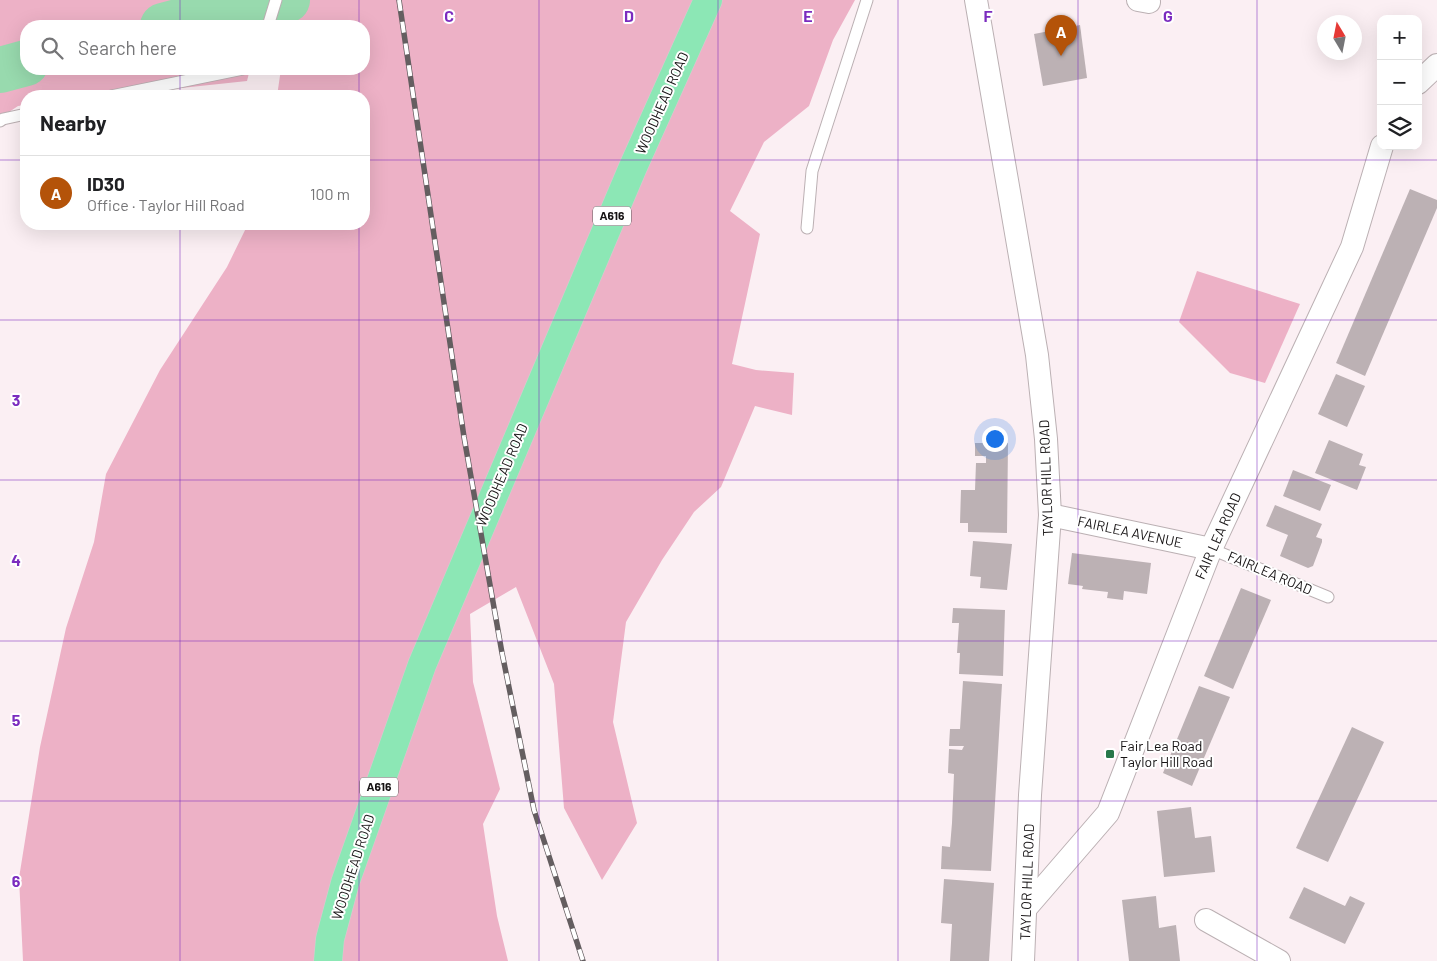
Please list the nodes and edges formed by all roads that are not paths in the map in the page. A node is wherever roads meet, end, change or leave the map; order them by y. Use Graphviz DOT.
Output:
graph roads {
  1 [pos="276,0"];
  2 [pos="708,0"];
  3 [pos="867,0"];
  4 [pos="976,0"];
  5 [pos="270,20"];
  6 [pos="1437,65"];
  7 [pos="214,75"];
  8 [pos="1422,79"];
  9 [pos="140,90"];
  10 [pos="20,115"];
  11 [pos="0,121"];
  12 [pos="1381,150"];
  13 [pos="807,228"];
  14 [pos="1050,516"];
  15 [pos="1211,549"];
  16 [pos="1328,598"];
  17 [pos="1026,908"];
  18 [pos="1206,920"];
  19 [pos="328,961"];
  20 [pos="1023,961"];
  21 [pos="1279,961"];
  1 -- 5 [label="lane"];
  2 -- 19 [label="main road, WOODHEAD ROAD / A616"];
  3 -- 13 [label="lane"];
  4 -- 14 [label="street, TAYLOR HILL ROAD"];
  6 -- 8 [label="street"];
  7 -- 9 [label="lane"];
  10 -- 11 [label="lane"];
  12 -- 15 [label="street, FAIR LEA ROAD"];
  14 -- 15 [label="street, FAIRLEA AVENUE"];
  14 -- 17 [label="street, TAYLOR HILL ROAD"];
  15 -- 16 [label="lane, FAIRLEA ROAD"];
  15 -- 17 [label="street, FAIR LEA ROAD"];
  17 -- 20 [label="street, TAYLOR HILL ROAD"];
  18 -- 21 [label="street"];
}
